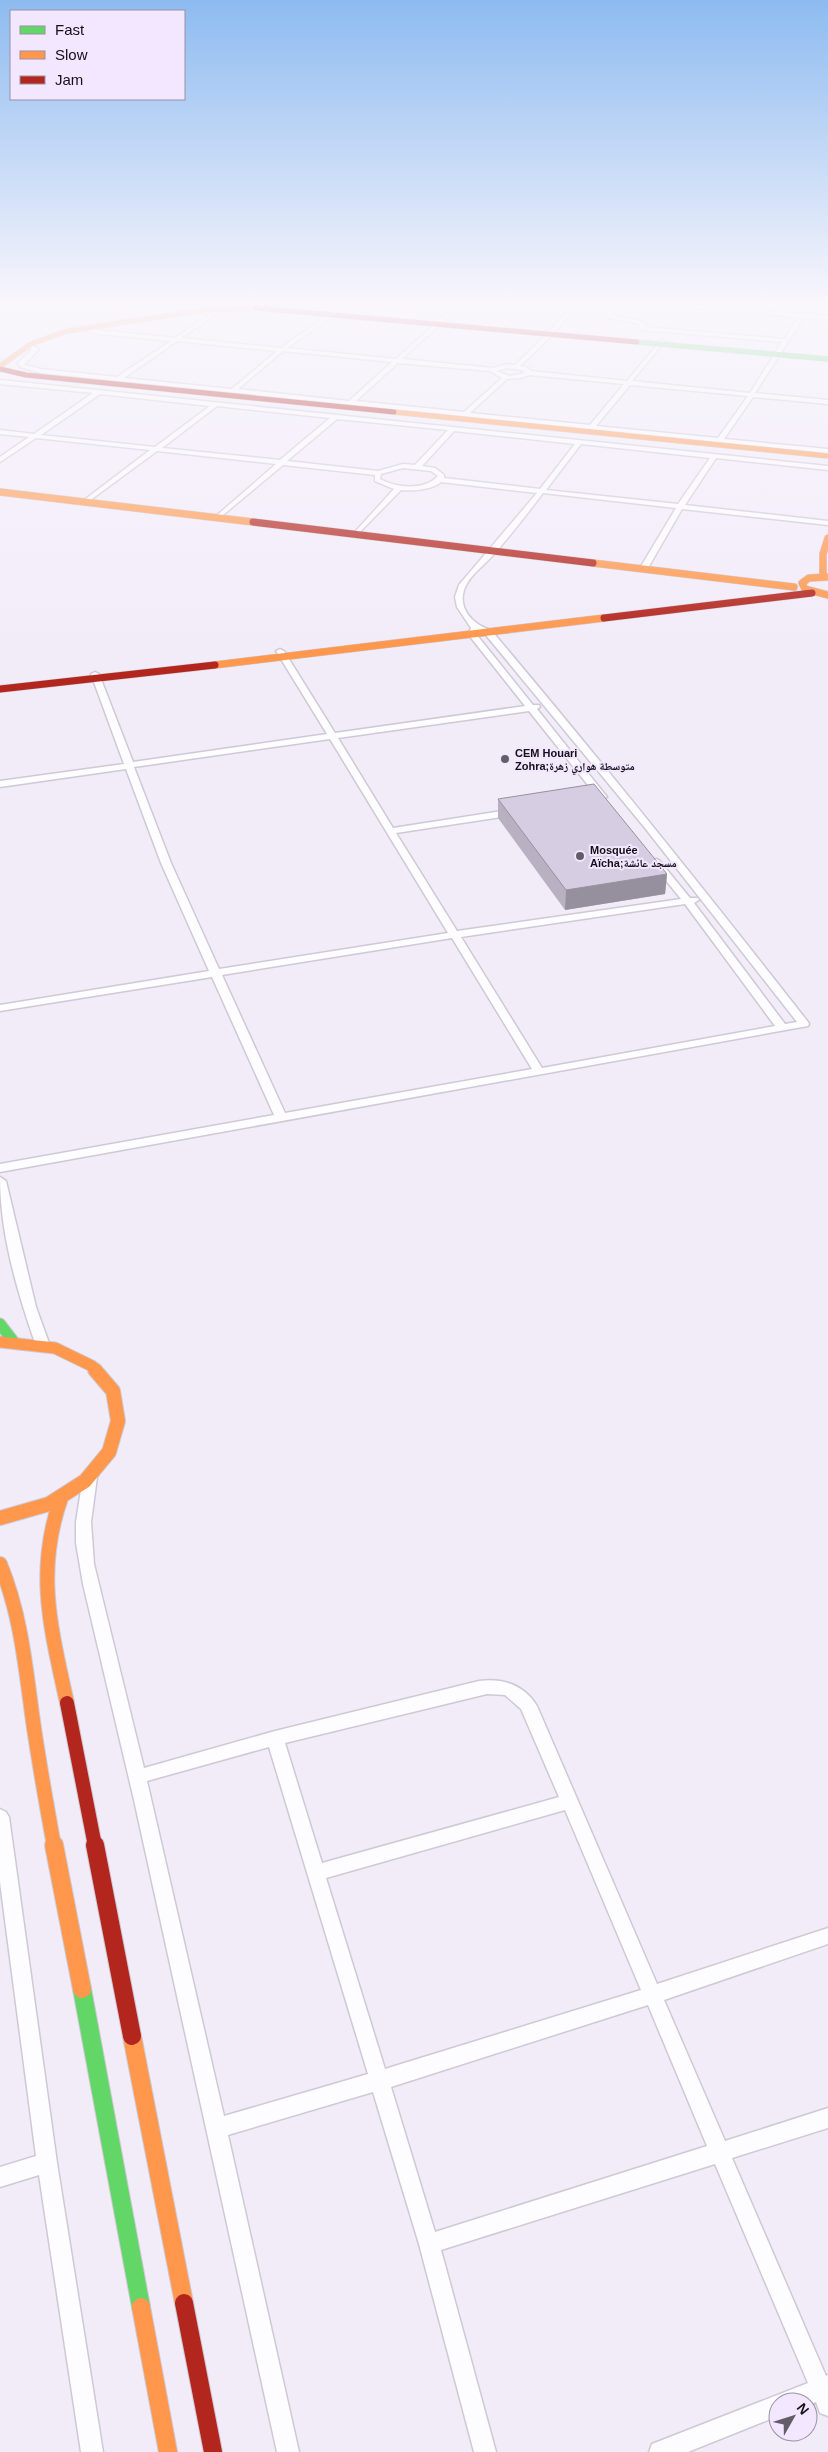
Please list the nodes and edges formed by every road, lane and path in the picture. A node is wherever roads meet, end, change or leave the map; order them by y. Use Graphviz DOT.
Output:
graph roads {
  1 [pos="68,413"];
  2 [pos="203,413"];
  3 [pos="309,413"];
  4 [pos="353,413"];
  5 [pos="406,413"];
  6 [pos="459,413"];
  7 [pos="603,413"];
  8 [pos="738,413"];
  9 [pos="465,414"];
  10 [pos="335,416"];
  11 [pos="592,427"];
  12 [pos="454,429"];
  13 [pos="0,432"];
  14 [pos="35,436"];
  15 [pos="720,440"];
  16 [pos="579,442"];
  17 [pos="156,449"];
  18 [pos="828,451"];
  19 [pos="714,456"];
  20 [pos="828,456"];
  21 [pos="0,460"];
  22 [pos="828,461"];
  23 [pos="280,462"];
  24 [pos="418,466"];
  25 [pos="828,468"];
  26 [pos="378,473"];
  27 [pos="441,480"];
  28 [pos="0,487"];
  29 [pos="398,488"];
  30 [pos="542,491"];
  31 [pos="0,492"];
  32 [pos="88,500"];
  33 [pos="680,507"];
  34 [pos="219,516"];
  35 [pos="828,524"];
  36 [pos="357,532"];
  37 [pos="828,538"];
  38 [pos="495,548"];
  39 [pos="645,566"];
  40 [pos="680,573"];
  41 [pos="826,576"];
  42 [pos="804,587"];
  43 [pos="828,596"];
  44 [pos="672,604"];
  45 [pos="474,631"];
  46 [pos="488,632"];
  47 [pos="281,654"];
  48 [pos="96,676"];
  49 [pos="0,683"];
  50 [pos="0,689"];
  51 [pos="550,706"];
  52 [pos="529,708"];
  53 [pos="333,736"];
  54 [pos="130,764"];
  55 [pos="0,784"];
  56 [pos="624,794"];
  57 [pos="525,810"];
  58 [pos="389,831"];
  59 [pos="652,857"];
  60 [pos="706,897"];
  61 [pos="688,901"];
  62 [pos="452,934"];
  63 [pos="214,973"];
  64 [pos="0,1008"];
  65 [pos="782,1028"];
  66 [pos="539,1072"];
  67 [pos="281,1118"];
  68 [pos="0,1168"];
  69 [pos="0,1181"];
  70 [pos="0,1324"];
  71 [pos="12,1341"];
  72 [pos="0,1342"];
  73 [pos="42,1343"];
  74 [pos="90,1477"];
  75 [pos="61,1498"];
  76 [pos="0,1518"];
  77 [pos="0,1564"];
  78 [pos="274,1738"];
  79 [pos="137,1777"];
  80 [pos="570,1801"];
  81 [pos="0,1818"];
  82 [pos="316,1873"];
  83 [pos="828,1936"];
  84 [pos="653,1996"];
  85 [pos="379,2082"];
  86 [pos="828,2118"];
  87 [pos="218,2128"];
  88 [pos="719,2153"];
  89 [pos="47,2163"];
  90 [pos="0,2177"];
  91 [pos="429,2244"];
  92 [pos="826,2393"];
  93 [pos="768,2409"];
  94 [pos="92,2452"];
  95 [pos="168,2452"];
  96 [pos="213,2452"];
  97 [pos="288,2452"];
  98 [pos="485,2452"];
  99 [pos="660,2452"];
  1 -- 14 [label="street"];
  2 -- 17 [label="street"];
  3 -- 10 [label="street"];
  4 -- 22 [label="street"];
  5 -- 20 [label="street"];
  6 -- 9 [label="street"];
  7 -- 11 [label="street"];
  8 -- 15 [label="street"];
  9 -- 11 [label="street"];
  10 -- 12 [label="street"];
  10 -- 23 [label="street"];
  11 -- 15 [label="street"];
  12 -- 16 [label="street"];
  12 -- 24 [label="street"];
  13 -- 14 [label="street"];
  14 -- 17 [label="street"];
  14 -- 21 [label="street"];
  15 -- 18 [label="street"];
  16 -- 19 [label="street"];
  16 -- 30 [label="street"];
  17 -- 23 [label="street"];
  17 -- 32 [label="street"];
  19 -- 25 [label="street"];
  19 -- 33 [label="street"];
  23 -- 26 [label="street"];
  23 -- 34 [label="street"];
  24 -- 26 [label="street"];
  24 -- 27 [label="street"];
  26 -- 29 [label="street"];
  27 -- 29 [label="street"];
  27 -- 30 [label="street"];
  28 -- 32 [label="street"];
  29 -- 36 [label="street"];
  30 -- 33 [label="street"];
  30 -- 38 [label="street"];
  31 -- 32 [label="street"];
  32 -- 34 [label="street"];
  33 -- 35 [label="street"];
  33 -- 39 [label="street"];
  34 -- 36 [label="street"];
  36 -- 38 [label="street"];
  37 -- 41 [label="street"];
  38 -- 39 [label="street"];
  38 -- 45 [label="street"];
  39 -- 40 [label="street"];
  39 -- 42 [label="street"];
  40 -- 42 [label="street"];
  40 -- 44 [label="street"];
  41 -- 42 [label="street"];
  42 -- 43 [label="street"];
  42 -- 44 [label="street"];
  42 -- 46 [label="street"];
  44 -- 45 [label="street"];
  45 -- 46 [label="street"];
  45 -- 47 [label="street"];
  45 -- 52 [label="street"];
  46 -- 51 [label="street"];
  47 -- 48 [label="street"];
  47 -- 53 [label="street"];
  48 -- 49 [label="street"];
  48 -- 50 [label="street"];
  48 -- 54 [label="street"];
  51 -- 52 [label="street"];
  51 -- 56 [label="street"];
  52 -- 53 [label="street"];
  52 -- 56 [label="street"];
  53 -- 54 [label="street"];
  53 -- 58 [label="street"];
  54 -- 55 [label="street"];
  54 -- 63 [label="street"];
  56 -- 60 [label="street"];
  57 -- 58 [label="street"];
  58 -- 62 [label="street"];
  59 -- 61 [label="street"];
  60 -- 61 [label="street"];
  60 -- 65 [label="street"];
  61 -- 62 [label="street"];
  61 -- 65 [label="street"];
  62 -- 63 [label="street"];
  62 -- 66 [label="street"];
  63 -- 64 [label="street"];
  63 -- 67 [label="street"];
  65 -- 66 [label="street"];
  66 -- 67 [label="street"];
  67 -- 68 [label="street"];
  69 -- 73 [label="street"];
  70 -- 71 [label="street"];
  71 -- 72 [label="street"];
  71 -- 73 [label="street"];
  73 -- 74 [label="street"];
  74 -- 75 [label="street"];
  74 -- 79 [label="street"];
  75 -- 76 [label="street"];
  75 -- 96 [label="street"];
  77 -- 95 [label="street"];
  78 -- 79 [label="street"];
  78 -- 80 [label="street"];
  78 -- 82 [label="street"];
  79 -- 87 [label="street"];
  80 -- 82 [label="street"];
  80 -- 84 [label="street"];
  81 -- 89 [label="street"];
  82 -- 85 [label="street"];
  83 -- 84 [label="street"];
  84 -- 85 [label="street"];
  84 -- 88 [label="street"];
  85 -- 87 [label="street"];
  85 -- 91 [label="street"];
  86 -- 88 [label="street"];
  87 -- 97 [label="street"];
  88 -- 91 [label="street"];
  88 -- 92 [label="street"];
  89 -- 90 [label="street"];
  89 -- 94 [label="street"];
  91 -- 98 [label="street"];
  93 -- 99 [label="street"];
}
